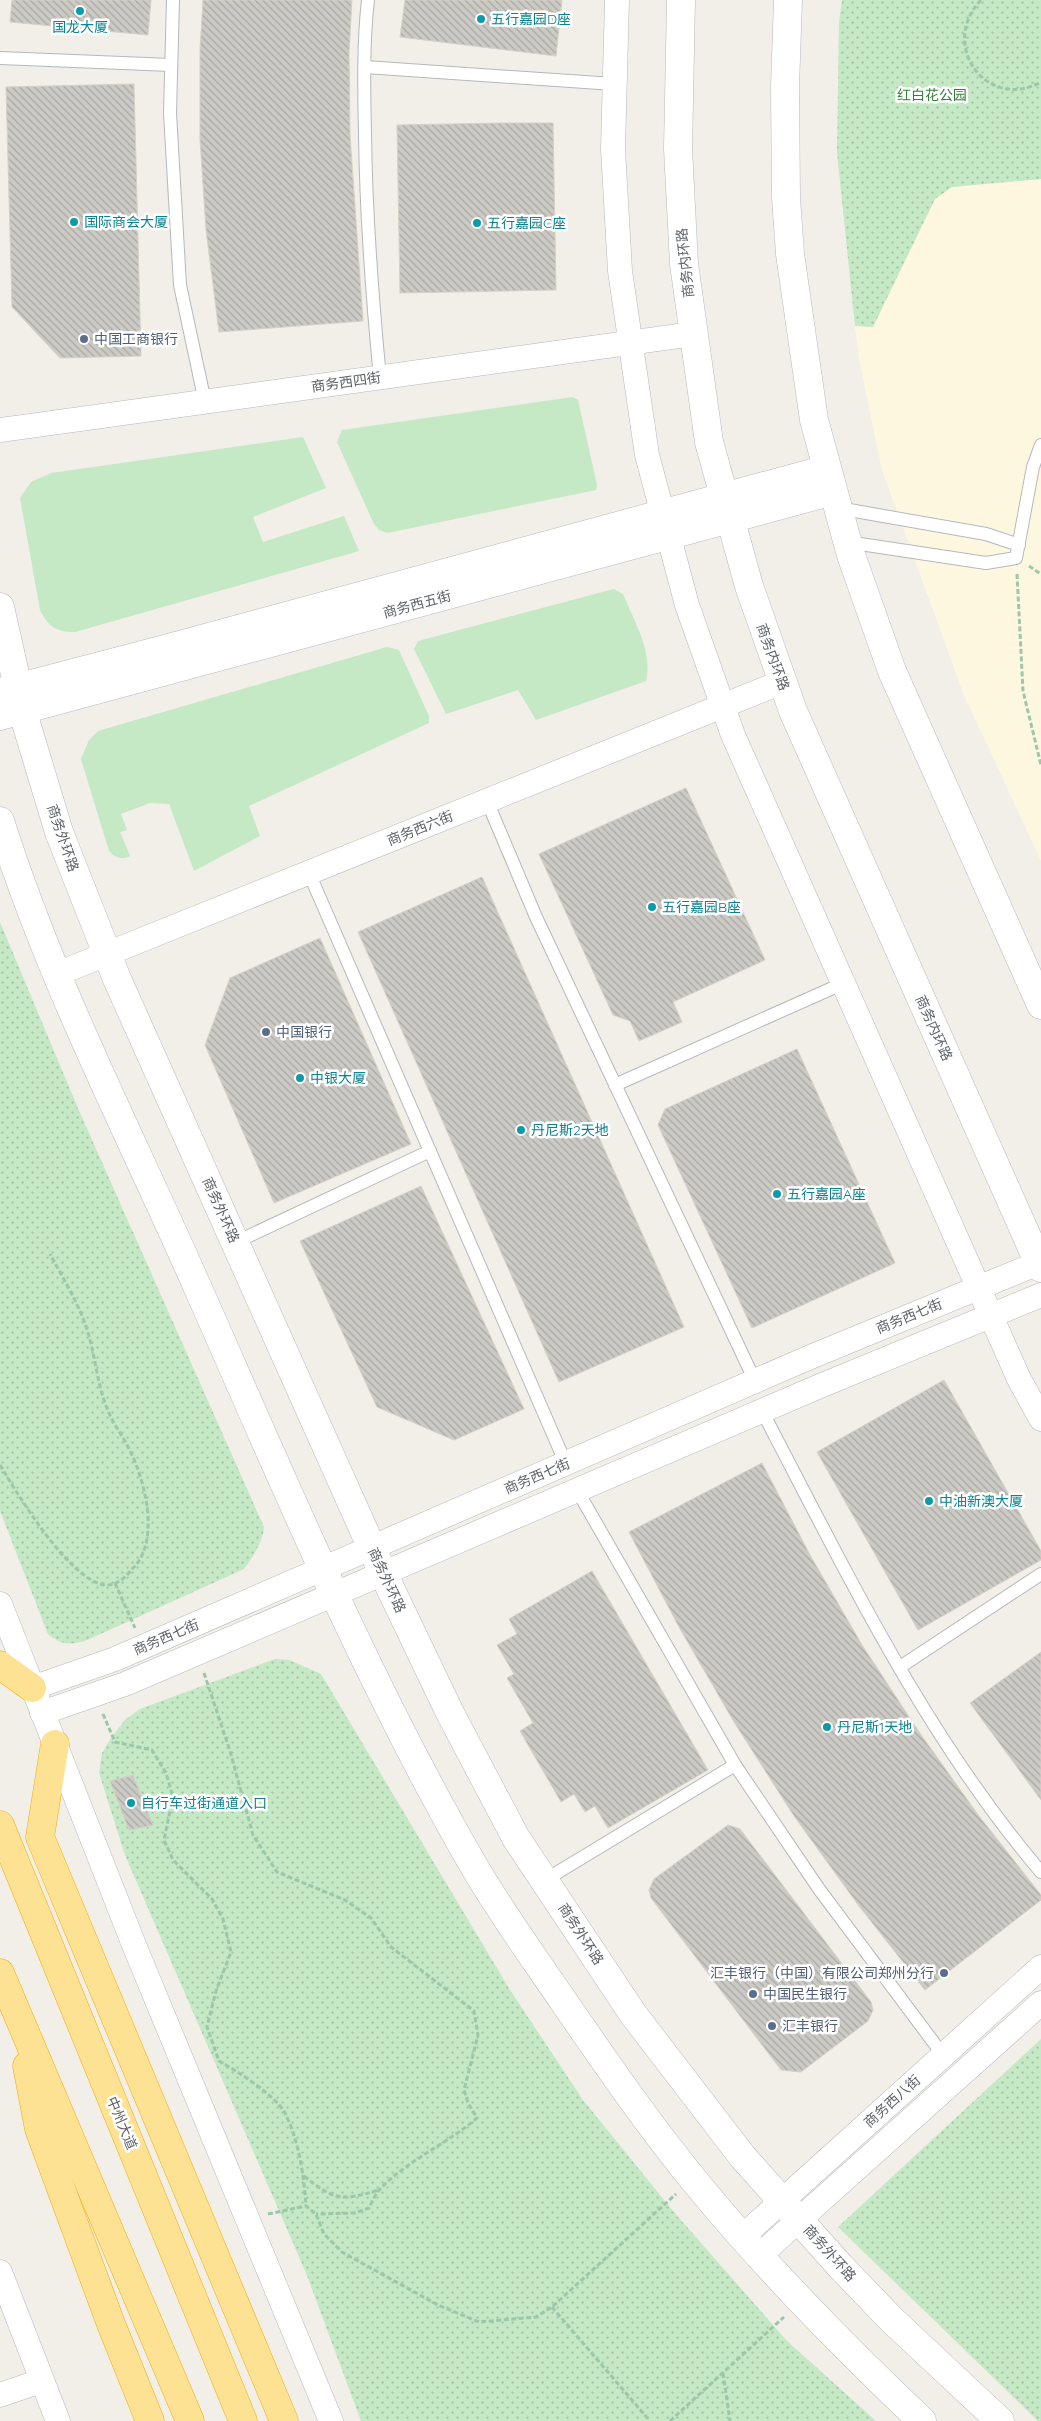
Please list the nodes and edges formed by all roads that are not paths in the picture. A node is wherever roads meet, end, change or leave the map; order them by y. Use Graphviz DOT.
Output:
graph roads {
  1 [pos="173,0"];
  2 [pos="368,0"];
  3 [pos="617,0"];
  4 [pos="681,0"];
  5 [pos="788,0"];
  6 [pos="0,58"];
  7 [pos="171,65"];
  8 [pos="365,67"];
  9 [pos="614,84"];
  10 [pos="693,334"];
  11 [pos="629,343"];
  12 [pos="380,378"];
  13 [pos="205,402"];
  14 [pos="0,430"];
  15 [pos="1041,445"];
  16 [pos="833,489"];
  17 [pos="727,508"];
  18 [pos="665,525"];
  19 [pos="847,542"];
  20 [pos="1019,545"];
  21 [pos="0,607"];
  22 [pos="0,659"];
  23 [pos="782,682"];
  24 [pos="10,701"];
  25 [pos="723,706"];
  26 [pos="487,801"];
  27 [pos="0,821"];
  28 [pos="308,873"];
  29 [pos="107,954"];
  30 [pos="58,974"];
  31 [pos="844,983"];
  32 [pos="1041,1005"];
  33 [pos="615,1085"];
  34 [pos="430,1151"];
  35 [pos="236,1242"];
  36 [pos="1040,1264"];
  37 [pos="979,1288"];
  38 [pos="1041,1295"];
  39 [pos="992,1315"];
  40 [pos="755,1381"];
  41 [pos="762,1411"];
  42 [pos="1041,1419"];
  43 [pos="566,1464"];
  44 [pos="578,1490"];
  45 [pos="372,1548"];
  46 [pos="323,1569"];
  47 [pos="383,1573"];
  48 [pos="1041,1574"];
  49 [pos="335,1594"];
  50 [pos="0,1604"];
  51 [pos="0,1665"];
  52 [pos="900,1667"];
  53 [pos="32,1688"];
  54 [pos="42,1713"];
  55 [pos="55,1744"];
  56 [pos="735,1765"];
  57 [pos="0,1825"];
  58 [pos="1041,1872"];
  59 [pos="545,1880"];
  60 [pos="1041,1967"];
  61 [pos="0,1973"];
  62 [pos="0,1994"];
  63 [pos="1041,2003"];
  64 [pos="18,2014"];
  65 [pos="943,2055"];
  66 [pos="791,2210"];
  67 [pos="751,2245"];
  68 [pos="0,2272"];
  69 [pos="41,2381"];
  70 [pos="0,2395"];
  71 [pos="58,2421"];
  72 [pos="150,2421"];
  73 [pos="190,2421"];
  74 [pos="243,2421"];
  75 [pos="284,2421"];
  76 [pos="331,2421"];
  77 [pos="922,2421"];
  78 [pos="1000,2421"];
  1 -- 7 [label="lane"];
  2 -- 8 [label="lane"];
  3 -- 9 [label="street"];
  4 -- 10 [label="street, 商务内环路"];
  5 -- 16 [label="street"];
  6 -- 7 [label="lane"];
  7 -- 13 [label="lane"];
  8 -- 9 [label="lane"];
  8 -- 12 [label="lane"];
  9 -- 11 [label="street"];
  10 -- 11 [label="street, 商务西四街"];
  10 -- 17 [label="street, 商务内环路"];
  11 -- 12 [label="street, 商务西四街"];
  11 -- 18 [label="street"];
  12 -- 13 [label="street, 商务西四街"];
  13 -- 14 [label="street, 商务西四街"];
  15 -- 20 [label="lane"];
  16 -- 17 [label="street, 商务西五街"];
  16 -- 19 [label="street"];
  16 -- 20 [label="lane"];
  17 -- 18 [label="street, 商务西五街"];
  17 -- 23 [label="street, 商务内环路"];
  18 -- 24 [label="street, 商务西五街"];
  18 -- 25 [label="street"];
  19 -- 20 [label="lane"];
  19 -- 32 [label="street"];
  21 -- 24 [label="street, 商务外环路"];
  22 -- 24 [label="street"];
  23 -- 25 [label="street, 商务西六街"];
  23 -- 36 [label="street, 商务内环路"];
  24 -- 29 [label="street, 商务外环路"];
  25 -- 26 [label="street, 商务西六街"];
  25 -- 31 [label="street"];
  26 -- 28 [label="street, 商务西六街"];
  26 -- 33 [label="lane"];
  27 -- 30 [label="street"];
  28 -- 29 [label="street, 商务西六街"];
  28 -- 34 [label="lane"];
  29 -- 30 [label="street, 商务西六街"];
  29 -- 35 [label="street, 商务外环路"];
  30 -- 46 [label="street"];
  31 -- 33 [label="lane"];
  31 -- 37 [label="street"];
  33 -- 40 [label="lane"];
  34 -- 35 [label="lane"];
  34 -- 43 [label="lane"];
  35 -- 45 [label="street, 商务外环路"];
  36 -- 37 [label="street, 商务西七街"];
  37 -- 39 [label="street"];
  37 -- 40 [label="street, 商务西七街"];
  38 -- 39 [label="street, 商务西七街"];
  39 -- 41 [label="street, 商务西七街"];
  39 -- 42 [label="street"];
  40 -- 43 [label="street, 商务西七街"];
  41 -- 44 [label="street, 商务西七街"];
  41 -- 52 [label="lane"];
  43 -- 45 [label="street, 商务西七街"];
  44 -- 47 [label="street, 商务西七街"];
  44 -- 56 [label="lane"];
  45 -- 46 [label="street, 商务西七街"];
  45 -- 47 [label="street, 商务外环路"];
  46 -- 49 [label="street"];
  46 -- 53 [label="street, 商务西七街"];
  47 -- 49 [label="street, 商务西七街"];
  47 -- 59 [label="street, 商务外环路"];
  48 -- 52 [label="lane"];
  49 -- 54 [label="street, 商务西七街"];
  49 -- 67 [label="street"];
  50 -- 53 [label="street"];
  51 -- 53 [label="highway"];
  52 -- 58 [label="lane"];
  53 -- 54 [label="street"];
  54 -- 55 [label="street"];
  55 -- 75 [label="highway"];
  55 -- 76 [label="street"];
  56 -- 59 [label="lane"];
  56 -- 65 [label="lane"];
  57 -- 74 [label="highway, 中州大道"];
  59 -- 66 [label="street, 商务外环路"];
  60 -- 65 [label="street, 商务西八街"];
  61 -- 64 [label="highway"];
  62 -- 64 [label="highway"];
  63 -- 66 [label="street, 商务西八街"];
  64 -- 72 [label="highway"];
  64 -- 73 [label="highway"];
  65 -- 66 [label="street, 商务西八街"];
  66 -- 67 [label="street, 商务西八街"];
  66 -- 78 [label="street, 商务外环路"];
  67 -- 77 [label="street"];
  68 -- 69 [label="street"];
  69 -- 70 [label="street"];
  69 -- 71 [label="street"];
}
